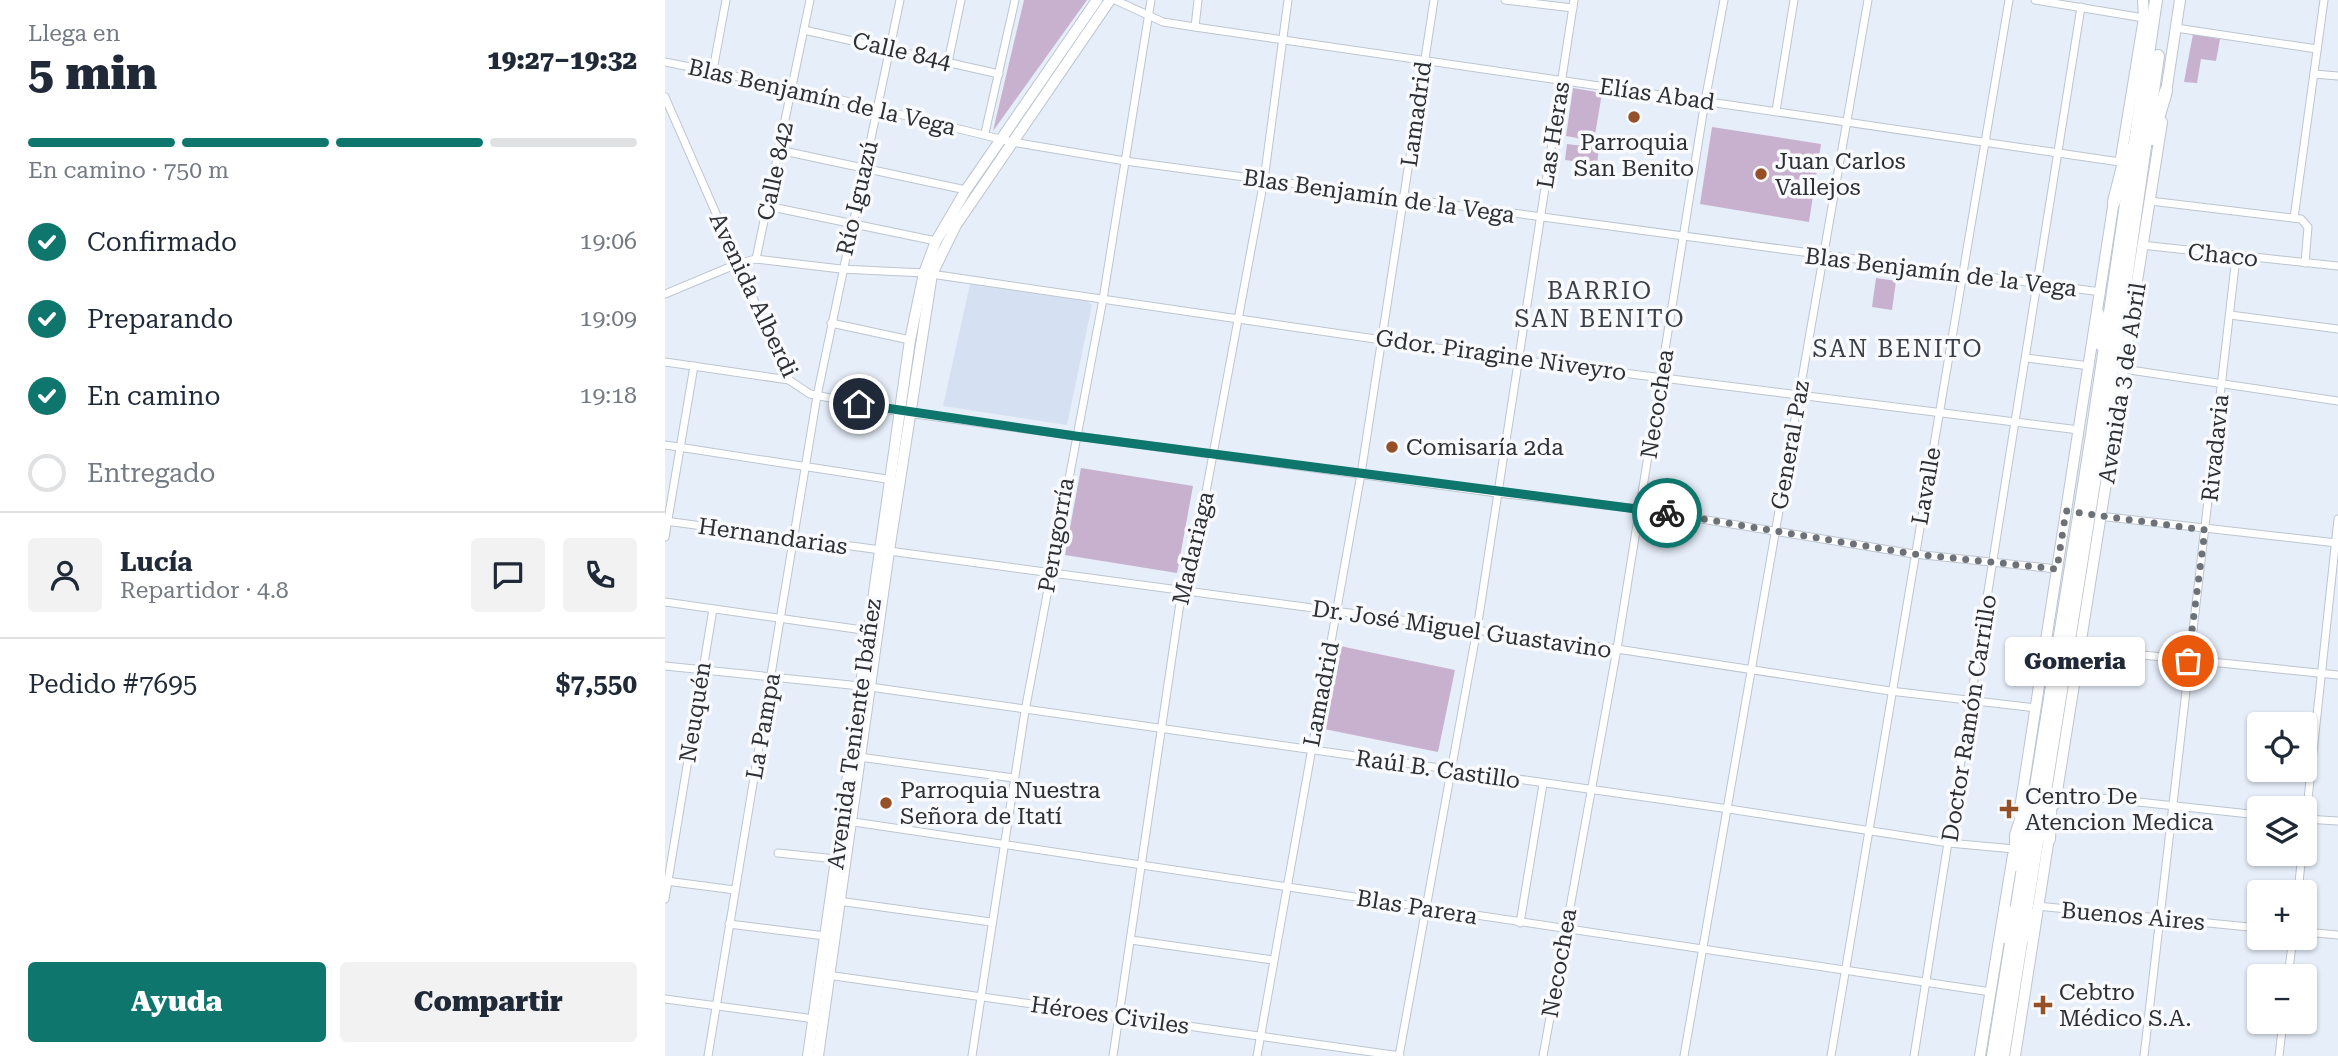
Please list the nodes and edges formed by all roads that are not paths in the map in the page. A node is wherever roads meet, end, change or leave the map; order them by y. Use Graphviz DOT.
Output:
graph roads {
  1 [pos="726,0"];
  2 [pos="810,0"];
  3 [pos="900,0"];
  4 [pos="961,0"];
  5 [pos="1015,0"];
  6 [pos="1097,0"];
  7 [pos="1113,0"];
  8 [pos="1150,0"];
  9 [pos="1198,0"];
  10 [pos="1288,0"];
  11 [pos="1434,0"];
  12 [pos="1505,0"];
  13 [pos="1724,0"];
  14 [pos="1794,0"];
  15 [pos="1868,0"];
  16 [pos="2009,0"];
  17 [pos="2035,0"];
  18 [pos="2143,0"];
  19 [pos="2156,0"];
  20 [pos="2165,0"];
  21 [pos="2180,0"];
  22 [pos="2324,0"];
  23 [pos="1574,4"];
  24 [pos="2081,7"];
  25 [pos="1149,16"];
  26 [pos="2144,18"];
  27 [pos="1195,27"];
  28 [pos="2176,28"];
  29 [pos="804,30"];
  30 [pos="1282,40"];
  31 [pos="888,47"];
  32 [pos="2317,49"];
  33 [pos="1424,61"];
  34 [pos="665,62"];
  35 [pos="948,62"];
  36 [pos="2148,64"];
  37 [pos="713,70"];
  38 [pos="999,74"];
  39 [pos="2314,74"];
  40 [pos="2338,76"];
  41 [pos="1562,79"];
  42 [pos="793,88"];
  43 [pos="2166,91"];
  44 [pos="665,97"];
  45 [pos="1705,101"];
  46 [pos="877,108"];
  47 [pos="1776,111"];
  48 [pos="1846,122"];
  49 [pos="985,133"];
  50 [pos="1007,140"];
  51 [pos="1984,145"];
  52 [pos="779,150"];
  53 [pos="2059,155"];
  54 [pos="1125,161"];
  55 [pos="2120,162"];
  56 [pos="864,168"];
  57 [pos="1264,180"];
  58 [pos="966,190"];
  59 [pos="1404,200"];
  60 [pos="2150,201"];
  61 [pos="2114,202"];
  62 [pos="767,206"];
  63 [pos="1540,218"];
  64 [pos="2294,218"];
  65 [pos="851,224"];
  66 [pos="1682,237"];
  67 [pos="2127,241"];
  68 [pos="936,242"];
  69 [pos="1823,257"];
  70 [pos="2236,257"];
  71 [pos="757,260"];
  72 [pos="2305,263"];
  73 [pos="737,264"];
  74 [pos="2338,266"];
  75 [pos="841,269"];
  76 [pos="928,273"];
  77 [pos="1963,276"];
  78 [pos="2037,285"];
  79 [pos="2101,292"];
  80 [pos="665,294"];
  81 [pos="1103,299"];
  82 [pos="2123,300"];
  83 [pos="2098,314"];
  84 [pos="2230,315"];
  85 [pos="1241,317"];
  86 [pos="831,323"];
  87 [pos="2338,330"];
  88 [pos="1382,339"];
  89 [pos="911,340"];
  90 [pos="2026,358"];
  91 [pos="1519,360"];
  92 [pos="665,362"];
  93 [pos="694,366"];
  94 [pos="2090,366"];
  95 [pos="2123,369"];
  96 [pos="1661,378"];
  97 [pos="789,380"];
  98 [pos="2222,385"];
  99 [pos="817,396"];
  100 [pos="1799,396"];
  101 [pos="2338,401"];
  102 [pos="905,412"];
  103 [pos="1939,415"];
  104 [pos="2016,424"];
  105 [pos="2079,430"];
  106 [pos="2113,434"];
  107 [pos="2092,435"];
  108 [pos="1075,436"];
  109 [pos="665,445"];
  110 [pos="680,448"];
  111 [pos="1213,454"];
  112 [pos="805,467"];
  113 [pos="1361,474"];
  114 [pos="895,480"];
  115 [pos="1497,493"];
  116 [pos="1640,509"];
  117 [pos="2084,513"];
  118 [pos="2338,519"];
  119 [pos="666,521"];
  120 [pos="1775,530"];
  121 [pos="2205,530"];
  122 [pos="665,537"];
  123 [pos="792,539"];
  124 [pos="2337,543"];
  125 [pos="885,551"];
  126 [pos="1914,554"];
  127 [pos="1993,564"];
  128 [pos="2057,569"];
  129 [pos="1049,572"];
  130 [pos="1184,590"];
  131 [pos="665,602"];
  132 [pos="713,609"];
  133 [pos="1337,612"];
  134 [pos="781,618"];
  135 [pos="1477,629"];
  136 [pos="873,631"];
  137 [pos="2063,647"];
  138 [pos="1616,649"];
  139 [pos="2188,661"];
  140 [pos="665,666"];
  141 [pos="702,669"];
  142 [pos="1751,670"];
  143 [pos="2321,673"];
  144 [pos="2338,675"];
  145 [pos="772,676"];
  146 [pos="866,687"];
  147 [pos="1890,691"];
  148 [pos="1973,699"];
  149 [pos="2047,707"];
  150 [pos="1025,710"];
  151 [pos="1160,728"];
  152 [pos="1310,750"];
  153 [pos="856,756"];
  154 [pos="1450,772"];
  155 [pos="1014,778"];
  156 [pos="1543,785"];
  157 [pos="1591,791"];
  158 [pos="2040,791"];
  159 [pos="2308,796"];
  160 [pos="2172,806"];
  161 [pos="1729,809"];
  162 [pos="2247,814"];
  163 [pos="2317,820"];
  164 [pos="847,821"];
  165 [pos="2338,821"];
  166 [pos="1868,830"];
  167 [pos="2016,835"];
  168 [pos="2049,839"];
  169 [pos="1948,843"];
  170 [pos="1003,847"];
  171 [pos="2014,849"];
  172 [pos="778,853"];
  173 [pos="836,859"];
  174 [pos="1142,866"];
  175 [pos="666,881"];
  176 [pos="1285,886"];
  177 [pos="735,890"];
  178 [pos="665,899"];
  179 [pos="835,900"];
  180 [pos="2020,906"];
  181 [pos="1425,908"];
  182 [pos="2160,918"];
  183 [pos="991,922"];
  184 [pos="1520,923"];
  185 [pos="729,924"];
  186 [pos="2247,927"];
  187 [pos="1566,930"];
  188 [pos="2317,933"];
  189 [pos="2338,935"];
  190 [pos="825,936"];
  191 [pos="1131,940"];
  192 [pos="1703,949"];
  193 [pos="1273,961"];
  194 [pos="1845,971"];
  195 [pos="823,975"];
  196 [pos="1927,983"];
  197 [pos="1991,992"];
  198 [pos="981,998"];
  199 [pos="665,999"];
  200 [pos="715,1005"];
  201 [pos="1121,1016"];
  202 [pos="818,1020"];
  203 [pos="2003,1021"];
  204 [pos="2282,1034"];
  205 [pos="1260,1038"];
  206 [pos="708,1056"];
  207 [pos="808,1056"];
  208 [pos="818,1056"];
  209 [pos="972,1056"];
  210 [pos="1113,1056"];
  211 [pos="1257,1056"];
  212 [pos="1400,1056"];
  213 [pos="1543,1056"];
  214 [pos="1684,1056"];
  215 [pos="1831,1056"];
  216 [pos="1914,1056"];
  217 [pos="1980,1056"];
  218 [pos="1993,1056"];
  219 [pos="2003,1056"];
  220 [pos="2015,1056"];
  221 [pos="2144,1056"];
  222 [pos="2279,1056"];
  1 -- 37 [label="street"];
  2 -- 29 [label="street, Calle 842"];
  3 -- 31 [label="street, Río Iguazú"];
  4 -- 35 [label="street"];
  5 -- 38 [label="street"];
  6 -- 50 [label="main road"];
  7 -- 25 [label="street, Elías Abad"];
  7 -- 50 [label="main road"];
  8 -- 25 [label="street, Perugorría"];
  9 -- 27 [label="street"];
  10 -- 30 [label="street, Madariaga"];
  11 -- 33 [label="street, Lamadrid"];
  12 -- 23 [label="street"];
  13 -- 45 [label="street, Necochea"];
  14 -- 47 [label="street"];
  15 -- 48 [label="street, General Paz"];
  16 -- 51 [label="street, Lavalle"];
  17 -- 24 [label="street"];
  18 -- 26 [label="main road, Avenida 3 de Abril"];
  19 -- 36 [label="highway, Avenida 3 de Abril"];
  20 -- 67 [label="highway, Avenida 3 de Abril"];
  21 -- 28 [label="main road, Avenida 3 de Abril"];
  22 -- 32 [label="street"];
  23 -- 41 [label="street, Las Heras"];
  24 -- 26 [label="street"];
  24 -- 53 [label="street, Doctor Ramón Carrillo"];
  25 -- 27 [label="street, Elías Abad"];
  25 -- 54 [label="street, Perugorría"];
  26 -- 55 [label="main road, Avenida 3 de Abril"];
  27 -- 30 [label="street, Elías Abad"];
  28 -- 32 [label="street"];
  28 -- 43 [label="main road, Avenida 3 de Abril"];
  29 -- 31 [label="street, Calle 844"];
  29 -- 42 [label="street, Calle 842"];
  30 -- 33 [label="street, Elías Abad"];
  30 -- 57 [label="street, Madariaga"];
  31 -- 35 [label="street, Calle 844"];
  31 -- 46 [label="street, Río Iguazú"];
  32 -- 39 [label="street"];
  33 -- 41 [label="street, Elías Abad"];
  33 -- 59 [label="street, Lamadrid"];
  34 -- 37 [label="street, Blas Benjamín de la Vega"];
  35 -- 38 [label="street, Calle 844"];
  36 -- 61 [label="highway"];
  36 -- 67 [label="highway, Avenida 3 de Abril"];
  37 -- 42 [label="street, Blas Benjamín de la Vega"];
  38 -- 49 [label="street"];
  39 -- 40 [label="street"];
  39 -- 64 [label="street"];
  41 -- 45 [label="street, Elías Abad"];
  41 -- 63 [label="street, Las Heras"];
  42 -- 46 [label="street, Blas Benjamín de la Vega"];
  42 -- 52 [label="street, Calle 842"];
  43 -- 60 [label="main road, Avenida 3 de Abril"];
  43 -- 67 [label="highway"];
  44 -- 73 [label="street, Avenida Alberdi"];
  45 -- 47 [label="street, Elías Abad"];
  45 -- 66 [label="street, Necochea"];
  46 -- 49 [label="street, Blas Benjamín de la Vega"];
  46 -- 56 [label="street, Río Iguazú"];
  47 -- 48 [label="street, Elías Abad"];
  48 -- 51 [label="street, Elías Abad"];
  48 -- 69 [label="street, General Paz"];
  49 -- 50 [label="street, Blas Benjamín de la Vega"];
  50 -- 54 [label="street, Blas Benjamín de la Vega"];
  50 -- 58 [label="main road"];
  50 -- 76 [label="main road"];
  51 -- 53 [label="street, Elías Abad"];
  51 -- 77 [label="street, Lavalle"];
  52 -- 56 [label="street"];
  52 -- 62 [label="street, Calle 842"];
  53 -- 55 [label="street, Elías Abad"];
  53 -- 78 [label="street, Doctor Ramón Carrillo"];
  54 -- 57 [label="street, Blas Benjamín de la Vega"];
  54 -- 81 [label="street, Perugorría"];
  55 -- 61 [label="main road, Avenida 3 de Abril"];
  56 -- 58 [label="street"];
  56 -- 65 [label="street, Río Iguazú"];
  57 -- 59 [label="street, Blas Benjamín de la Vega"];
  57 -- 85 [label="street, Madariaga"];
  58 -- 68 [label="main road"];
  59 -- 63 [label="street, Blas Benjamín de la Vega"];
  59 -- 88 [label="street, Lamadrid"];
  60 -- 64 [label="street"];
  60 -- 67 [label="main road, Avenida 3 de Abril"];
  61 -- 67 [label="main road, Avenida 3 de Abril"];
  62 -- 65 [label="street"];
  62 -- 71 [label="street, Calle 842"];
  63 -- 66 [label="street, Blas Benjamín de la Vega"];
  63 -- 91 [label="street, Las Heras"];
  64 -- 72 [label="street"];
  65 -- 68 [label="street"];
  65 -- 75 [label="street, Río Iguazú"];
  66 -- 69 [label="street, Blas Benjamín de la Vega"];
  66 -- 96 [label="street, Necochea"];
  67 -- 70 [label="street, Chaco"];
  67 -- 79 [label="main road, Avenida 3 de Abril"];
  67 -- 82 [label="highway, Avenida 3 de Abril"];
  67 -- 95 [label="main road, Avenida 3 de Abril"];
  67 -- 107 [label="highway, Avenida 3 de Abril"];
  68 -- 76 [label="main road"];
  69 -- 77 [label="street, Blas Benjamín de la Vega"];
  69 -- 100 [label="street, General Paz"];
  70 -- 72 [label="street, Chaco"];
  70 -- 84 [label="street, Rivadavia"];
  71 -- 73 [label="street, Gdor. Piragine Niveyro"];
  71 -- 75 [label="street, Gdor. Piragine Niveyro"];
  72 -- 74 [label="street, Chaco"];
  73 -- 80 [label="street, Gdor. Piragine Niveyro"];
  73 -- 97 [label="street, Avenida Alberdi"];
  75 -- 76 [label="street, Gdor. Piragine Niveyro"];
  75 -- 86 [label="street, Río Iguazú"];
  76 -- 81 [label="street, Gdor. Piragine Niveyro"];
  76 -- 89 [label="main road"];
  76 -- 102 [label="main road"];
  77 -- 78 [label="street, Blas Benjamín de la Vega"];
  77 -- 103 [label="street, Lavalle"];
  78 -- 79 [label="street, Blas Benjamín de la Vega"];
  78 -- 90 [label="street, Doctor Ramón Carrillo"];
  79 -- 83 [label="main road, Avenida 3 de Abril"];
  81 -- 85 [label="street, Gdor. Piragine Niveyro"];
  81 -- 108 [label="street, Perugorría"];
  82 -- 106 [label="highway"];
  82 -- 117 [label="highway, Avenida 3 de Abril"];
  83 -- 94 [label="main road, Avenida 3 de Abril"];
  83 -- 107 [label="highway"];
  84 -- 87 [label="street"];
  84 -- 98 [label="street, Rivadavia"];
  85 -- 88 [label="street, Gdor. Piragine Niveyro"];
  85 -- 111 [label="street, Madariaga"];
  86 -- 89 [label="street"];
  86 -- 99 [label="street, Río Iguazú"];
  88 -- 91 [label="street, Gdor. Piragine Niveyro"];
  88 -- 113 [label="street, Lamadrid"];
  89 -- 102 [label="main road"];
  90 -- 94 [label="street"];
  90 -- 104 [label="street, Doctor Ramón Carrillo"];
  91 -- 96 [label="street, Gdor. Piragine Niveyro"];
  91 -- 115 [label="street, Las Heras"];
  92 -- 93 [label="street"];
  93 -- 97 [label="street"];
  93 -- 110 [label="street"];
  94 -- 105 [label="main road, Avenida 3 de Abril"];
  95 -- 98 [label="street"];
  95 -- 106 [label="main road, Avenida 3 de Abril"];
  96 -- 100 [label="street, Gdor. Piragine Niveyro"];
  96 -- 116 [label="street, Necochea"];
  97 -- 99 [label="street, Avenida Alberdi"];
  98 -- 101 [label="street"];
  98 -- 121 [label="street, Rivadavia"];
  99 -- 102 [label="street, Avenida Alberdi"];
  99 -- 112 [label="street, La Pampa"];
  100 -- 103 [label="street, Gdor. Piragine Niveyro"];
  100 -- 120 [label="street, General Paz"];
  102 -- 108 [label="street, Avenida Alberdi"];
  102 -- 114 [label="main road, Avenida Teniente Ibáñez"];
  103 -- 104 [label="street, Gdor. Piragine Niveyro"];
  103 -- 126 [label="street, Lavalle"];
  104 -- 105 [label="street, Gdor. Piragine Niveyro"];
  104 -- 127 [label="street, Doctor Ramón Carrillo"];
  105 -- 117 [label="main road, Avenida 3 de Abril"];
  106 -- 117 [label="main road, Avenida 3 de Abril"];
  107 -- 117 [label="highway, Avenida 3 de Abril"];
  108 -- 111 [label="street, Avenida Alberdi"];
  108 -- 129 [label="street, Perugorría"];
  109 -- 110 [label="street"];
  110 -- 112 [label="street"];
  110 -- 119 [label="street"];
  111 -- 113 [label="street, Avenida Alberdi"];
  111 -- 130 [label="street, Madariaga"];
  112 -- 114 [label="street"];
  112 -- 123 [label="street, La Pampa"];
  113 -- 115 [label="street, Avenida Alberdi"];
  113 -- 133 [label="street, Lamadrid"];
  114 -- 125 [label="main road, Avenida Teniente Ibáñez"];
  115 -- 116 [label="street, Avenida Alberdi"];
  115 -- 135 [label="street, Las Heras"];
  116 -- 120 [label="street, Avenida Alberdi"];
  116 -- 138 [label="street, Necochea"];
  117 -- 121 [label="street"];
  117 -- 128 [label="main road, Avenida 3 de Abril"];
  117 -- 137 [label="highway, Avenida 3 de Abril"];
  118 -- 124 [label="street"];
  119 -- 122 [label="street"];
  119 -- 123 [label="street, Hernandarias"];
  120 -- 126 [label="street, Avenida Alberdi"];
  120 -- 142 [label="street, General Paz"];
  121 -- 124 [label="street"];
  121 -- 139 [label="street, Rivadavia"];
  123 -- 125 [label="street, Hernandarias"];
  123 -- 134 [label="street, La Pampa"];
  124 -- 143 [label="street"];
  125 -- 129 [label="street, Dr. José Miguel Guastavino"];
  125 -- 136 [label="main road, Avenida Teniente Ibáñez"];
  126 -- 127 [label="street, Avenida Alberdi"];
  126 -- 147 [label="street, Lavalle"];
  127 -- 128 [label="street, Avenida Alberdi"];
  127 -- 148 [label="street, Doctor Ramón Carrillo"];
  128 -- 137 [label="main road, Avenida 3 de Abril"];
  129 -- 130 [label="street, Dr. José Miguel Guastavino"];
  129 -- 150 [label="street, Perugorría"];
  130 -- 133 [label="street, Dr. José Miguel Guastavino"];
  130 -- 151 [label="street, Madariaga"];
  131 -- 132 [label="street"];
  132 -- 134 [label="street"];
  132 -- 141 [label="street, Neuquén"];
  133 -- 135 [label="street, Dr. José Miguel Guastavino"];
  133 -- 152 [label="street, Lamadrid"];
  134 -- 136 [label="street"];
  134 -- 145 [label="street, La Pampa"];
  135 -- 138 [label="street, Dr. José Miguel Guastavino"];
  135 -- 154 [label="street, Las Heras"];
  136 -- 146 [label="main road, Avenida Teniente Ibáñez"];
  137 -- 139 [label="street"];
  137 -- 149 [label="highway, Avenida 3 de Abril"];
  137 -- 158 [label="main road, Avenida 3 de Abril"];
  138 -- 142 [label="street, Dr. José Miguel Guastavino"];
  138 -- 157 [label="street, Necochea"];
  139 -- 143 [label="street"];
  139 -- 160 [label="street, Rivadavia"];
  140 -- 141 [label="street, Raúl B. Castillo"];
  141 -- 145 [label="street, Raúl B. Castillo"];
  141 -- 175 [label="street, Neuquén"];
  142 -- 147 [label="street, Dr. José Miguel Guastavino"];
  142 -- 161 [label="street, General Paz"];
  143 -- 144 [label="street"];
  143 -- 159 [label="street"];
  145 -- 146 [label="street, Raúl B. Castillo"];
  145 -- 177 [label="street, La Pampa"];
  146 -- 150 [label="street, Raúl B. Castillo"];
  146 -- 153 [label="main road, Avenida Teniente Ibáñez"];
  147 -- 148 [label="street, Dr. José Miguel Guastavino"];
  147 -- 166 [label="street, Lavalle"];
  148 -- 149 [label="street, Dr. José Miguel Guastavino"];
  148 -- 169 [label="street, Doctor Ramón Carrillo"];
  149 -- 158 [label="highway"];
  149 -- 158 [label="highway"];
  150 -- 151 [label="street, Raúl B. Castillo"];
  150 -- 155 [label="street, Perugorría"];
  151 -- 152 [label="street, Raúl B. Castillo"];
  151 -- 174 [label="street, Madariaga"];
  152 -- 154 [label="street, Raúl B. Castillo"];
  152 -- 176 [label="street, Lamadrid"];
  153 -- 155 [label="street"];
  153 -- 164 [label="main road, Avenida Teniente Ibáñez"];
  154 -- 156 [label="street, Raúl B. Castillo"];
  154 -- 181 [label="street, Las Heras"];
  155 -- 170 [label="street, Perugorría"];
  156 -- 157 [label="street, Raúl B. Castillo"];
  156 -- 184 [label="street"];
  157 -- 161 [label="street, Raúl B. Castillo"];
  157 -- 187 [label="street, Necochea"];
  158 -- 160 [label="street"];
  158 -- 167 [label="highway"];
  158 -- 168 [label="highway"];
  158 -- 180 [label="highway, Avenida 3 de Abril"];
  160 -- 162 [label="street"];
  160 -- 182 [label="street, Rivadavia"];
  161 -- 166 [label="street, Raúl B. Castillo"];
  161 -- 192 [label="street, General Paz"];
  163 -- 165 [label="street"];
  164 -- 170 [label="street, Blas Parera"];
  164 -- 173 [label="main road, Avenida Teniente Ibáñez"];
  164 -- 179 [label="main road, Avenida Teniente Ibáñez"];
  166 -- 169 [label="street, Raúl B. Castillo"];
  166 -- 194 [label="street, Lavalle"];
  167 -- 171 [label="main road, Avenida 3 de Abril"];
  167 -- 180 [label="highway"];
  168 -- 180 [label="main road, Avenida 3 de Abril"];
  169 -- 171 [label="street, Raúl B. Castillo"];
  169 -- 196 [label="street, Doctor Ramón Carrillo"];
  170 -- 174 [label="street, Blas Parera"];
  170 -- 183 [label="street, Perugorría"];
  171 -- 180 [label="main road, Avenida 3 de Abril"];
  172 -- 173 [label="street"];
  173 -- 179 [label="main road, Avenida Teniente Ibáñez"];
  174 -- 176 [label="street, Blas Parera"];
  174 -- 191 [label="street, Madariaga"];
  175 -- 177 [label="street"];
  175 -- 178 [label="street, Neuquén"];
  176 -- 181 [label="street, Blas Parera"];
  176 -- 193 [label="street, Lamadrid"];
  177 -- 185 [label="street, La Pampa"];
  179 -- 183 [label="street"];
  179 -- 190 [label="main road, Avenida Teniente Ibáñez"];
  179 -- 195 [label="main road, Avenida Teniente Ibáñez"];
  180 -- 182 [label="street, Buenos Aires"];
  180 -- 197 [label="main road, Avenida 3 de Abril"];
  180 -- 203 [label="highway"];
  180 -- 203 [label="highway"];
  180 -- 220 [label="main road, Avenida 3 de Abril"];
  181 -- 184 [label="street, Blas Parera"];
  181 -- 212 [label="street, Las Heras"];
  182 -- 186 [label="street, Buenos Aires"];
  182 -- 221 [label="street, Rivadavia"];
  183 -- 198 [label="street, Perugorría"];
  184 -- 187 [label="street, Blas Parera"];
  185 -- 190 [label="street"];
  185 -- 200 [label="street, La Pampa"];
  187 -- 192 [label="street, Blas Parera"];
  187 -- 213 [label="street, Necochea"];
  188 -- 189 [label="street"];
  190 -- 195 [label="main road, Avenida Teniente Ibáñez"];
  191 -- 193 [label="street"];
  191 -- 201 [label="street, Madariaga"];
  192 -- 194 [label="street, Blas Parera"];
  192 -- 214 [label="street, General Paz"];
  193 -- 205 [label="street, Lamadrid"];
  194 -- 196 [label="street, Blas Parera"];
  194 -- 215 [label="street, Lavalle"];
  195 -- 198 [label="street, Héroes Civiles"];
  195 -- 202 [label="main road, Avenida Teniente Ibáñez"];
  196 -- 197 [label="street, Blas Parera"];
  196 -- 216 [label="street, Doctor Ramón Carrillo"];
  197 -- 217 [label="main road, Avenida 3 de Abril"];
  198 -- 201 [label="street, Héroes Civiles"];
  198 -- 209 [label="street, Perugorría"];
  199 -- 200 [label="street"];
  200 -- 202 [label="street"];
  200 -- 206 [label="street, La Pampa"];
  201 -- 205 [label="street, Héroes Civiles"];
  201 -- 210 [label="street, Madariaga"];
  202 -- 207 [label="main road, Avenida Teniente Ibáñez"];
  202 -- 208 [label="main road, Avenida Teniente Ibáñez"];
  203 -- 218 [label="highway"];
  203 -- 219 [label="highway"];
  204 -- 222 [label="street"];
  205 -- 211 [label="street, Lamadrid"];
  205 -- 212 [label="street, Héroes Civiles"];
}
